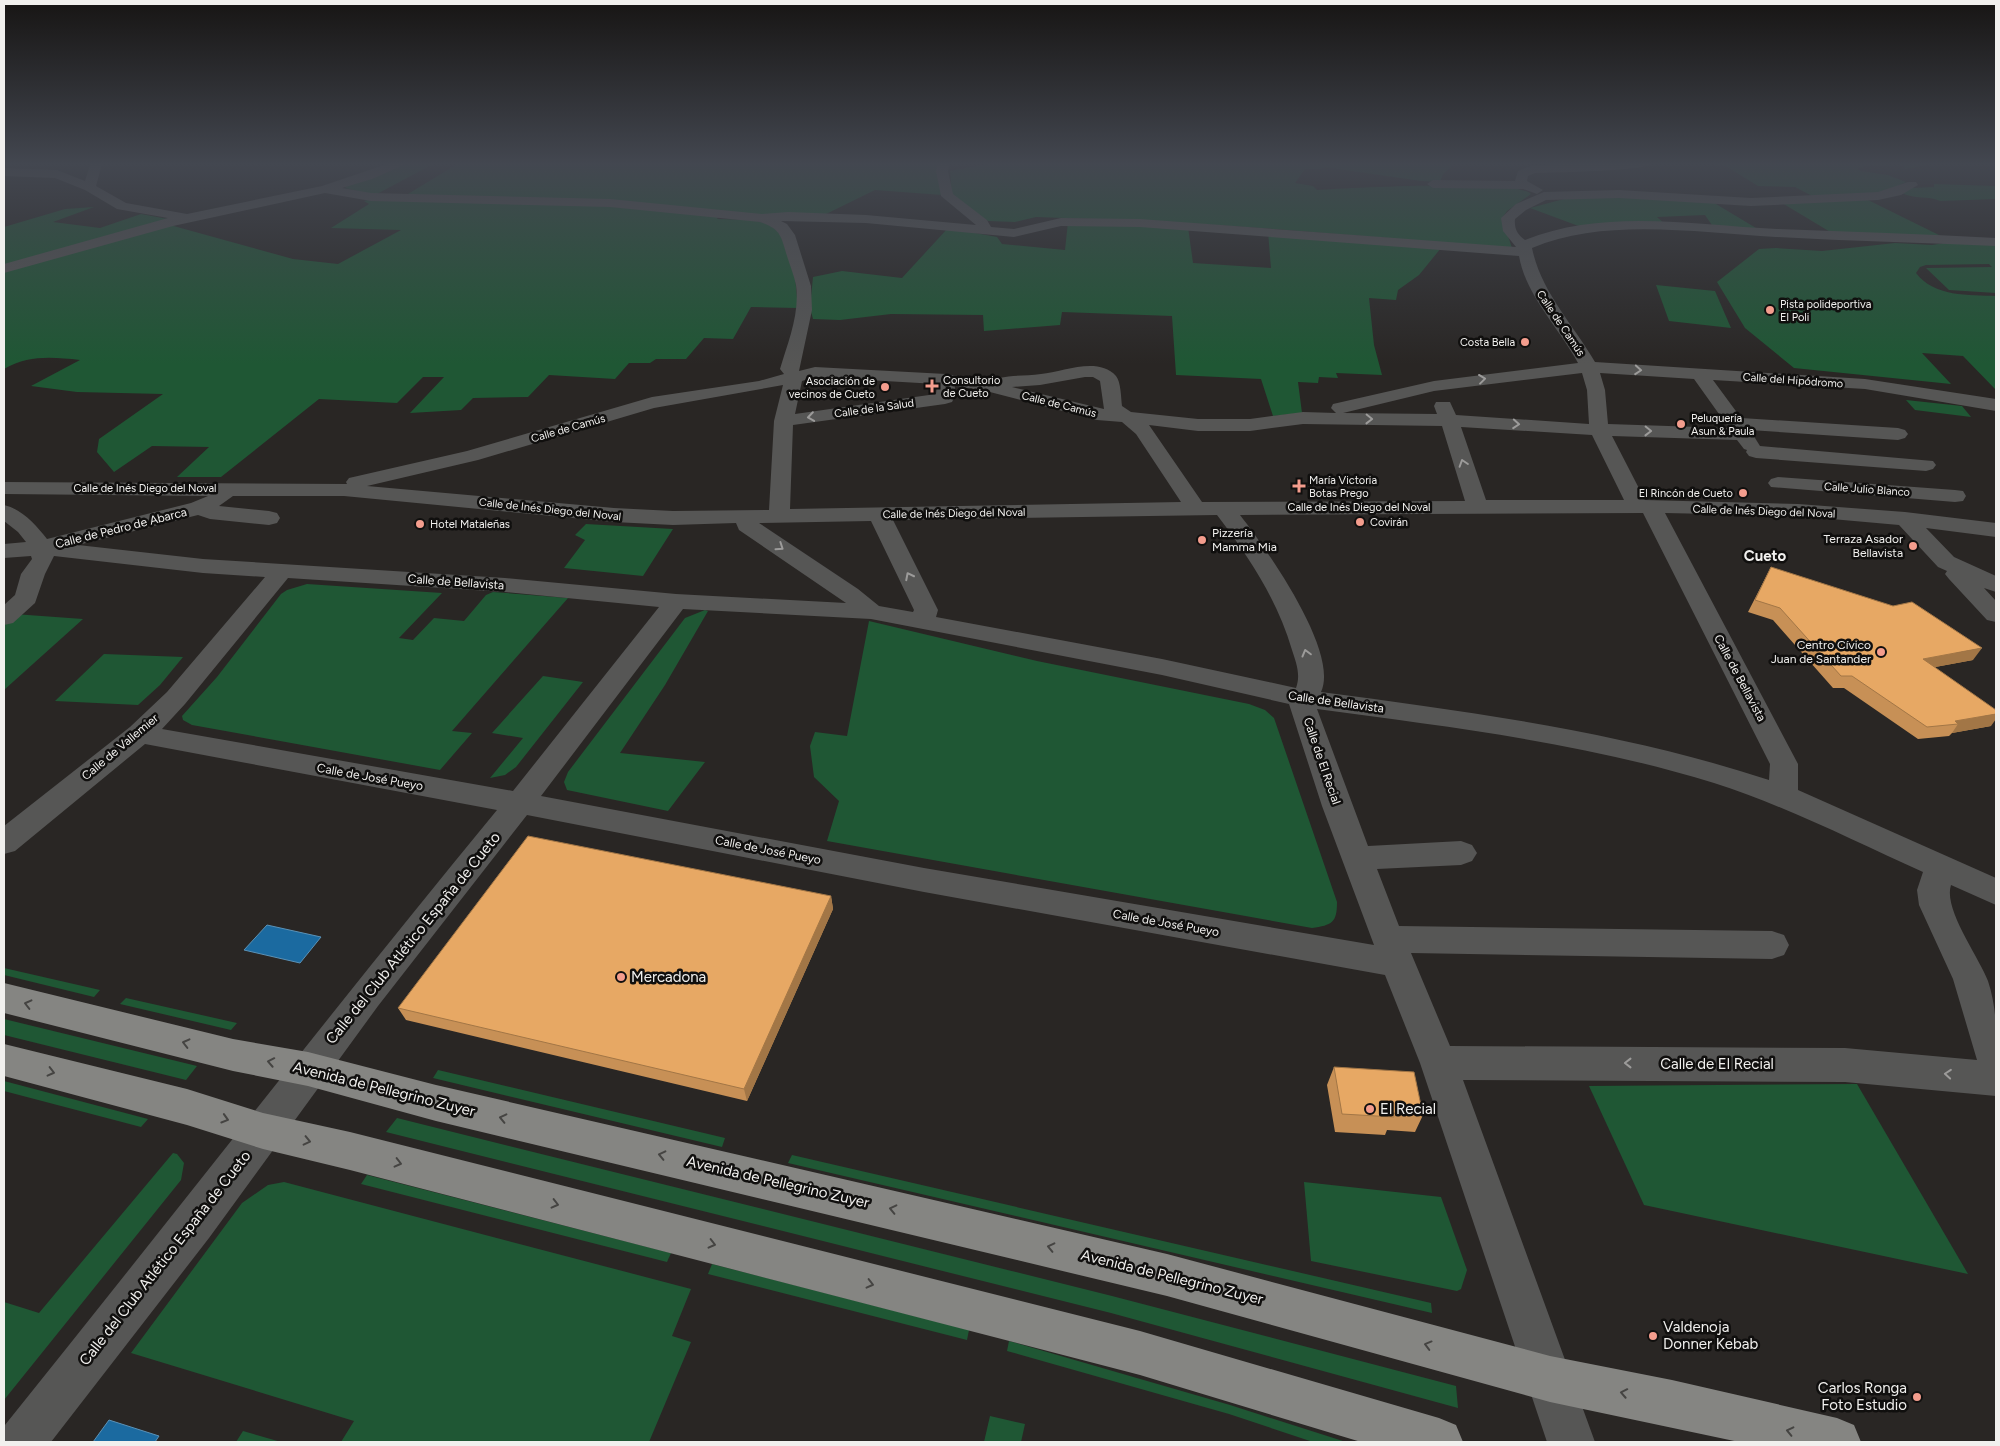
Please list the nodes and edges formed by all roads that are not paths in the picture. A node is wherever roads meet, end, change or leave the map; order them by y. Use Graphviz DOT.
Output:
graph roads {
  1 [pos="147,229"];
  2 [pos="784,229"];
  3 [pos="971,229"];
  4 [pos="1033,229"];
  5 [pos="1246,229"];
  6 [pos="1510,229"];
  7 [pos="1584,229"];
  8 [pos="1706,229"];
  9 [pos="986,231"];
  10 [pos="1996,242"];
  11 [pos="1524,249"];
  12 [pos="4,269"];
  13 [pos="1589,367"];
  14 [pos="1699,374"];
  15 [pos="794,376"];
  16 [pos="946,379"];
  17 [pos="987,386"];
  18 [pos="1434,386"];
  19 [pos="1996,405"];
  20 [pos="1303,418"];
  21 [pos="1132,420"];
  22 [pos="1450,420"];
  23 [pos="784,421"];
  24 [pos="1739,429"];
  25 [pos="1599,430"];
  26 [pos="1898,434"];
  27 [pos="1756,452"];
  28 [pos="1926,465"];
  29 [pos="1778,483"];
  30 [pos="4,488"];
  31 [pos="229,488"];
  32 [pos="344,490"];
  33 [pos="1955,496"];
  34 [pos="1477,506"];
  35 [pos="1644,506"];
  36 [pos="199,508"];
  37 [pos="1223,508"];
  38 [pos="1196,509"];
  39 [pos="1798,510"];
  40 [pos="4,511"];
  41 [pos="881,514"];
  42 [pos="779,516"];
  43 [pos="746,517"];
  44 [pos="269,518"];
  45 [pos="1905,519"];
  46 [pos="1996,530"];
  47 [pos="42,548"];
  48 [pos="4,551"];
  49 [pos="1946,562"];
  50 [pos="282,570"];
  51 [pos="1996,585"];
  52 [pos="676,601"];
  53 [pos="871,612"];
  54 [pos="1996,615"];
  55 [pos="4,618"];
  56 [pos="922,620"];
  57 [pos="1302,698"];
  58 [pos="140,734"];
  59 [pos="1774,743"];
  60 [pos="1750,784"];
  61 [pos="1784,796"];
  62 [pos="520,803"];
  63 [pos="4,843"];
  64 [pos="1461,853"];
  65 [pos="1357,858"];
  66 [pos="1940,868"];
  67 [pos="1996,892"];
  68 [pos="1772,945"];
  69 [pos="1392,951"];
  70 [pos="4,998"];
  71 [pos="4,1060"];
  72 [pos="1996,1061"];
  73 [pos="1438,1062"];
  74 [pos="308,1070"];
  75 [pos="1996,1079"];
  76 [pos="263,1131"];
  77 [pos="1550,1379"];
  78 [pos="22,1442"];
  79 [pos="1439,1442"];
  80 [pos="1571,1442"];
  81 [pos="1837,1442"];
  1 -- 12 [label="street"];
  2 -- 15 [label="street"];
  3 -- 9 [label="street"];
  4 -- 9 [label="street"];
  5 -- 11 [label="street"];
  6 -- 11 [label="street, Calle de Camús"];
  7 -- 11 [label="street"];
  8 -- 10 [label="street"];
  11 -- 13 [label="street, Calle de Camús"];
  13 -- 14 [label="street, Calle del Hipódromo, one-way"];
  18 -- 13 [label="street, Calle de Camús, one-way"];
  13 -- 25 [label="street, Calle de Camús"];
  14 -- 19 [label="street, Calle del Hipódromo"];
  14 -- 24 [label="street"];
  15 -- 16 [label="street, Calle de Camús"];
  15 -- 23 [label="street"];
  15 -- 32 [label="street, Calle de Camús"];
  16 -- 17 [label="street, Calle de Camús"];
  16 -- 23 [label="street, Calle de la Salud, one-way"];
  17 -- 21 [label="street, Calle de Camús"];
  17 -- 21 [label="street, Calle de Camús"];
  18 -- 20 [label="street, Calle de Camús"];
  18 -- 22 [label="street"];
  20 -- 21 [label="street, Calle de Camús"];
  20 -- 22 [label="street, Calle de Camús, one-way"];
  21 -- 38 [label="street, Calle de Camús"];
  22 -- 25 [label="street, Calle de Camús, one-way"];
  34 -- 22 [label="street, one-way"];
  23 -- 42 [label="street"];
  25 -- 24 [label="street, Calle de Camús, one-way"];
  24 -- 26 [label="street"];
  24 -- 27 [label="street"];
  25 -- 35 [label="street, Calle de Camús"];
  27 -- 28 [label="street"];
  27 -- 29 [label="street"];
  29 -- 33 [label="street, Calle Julio Blanco"];
  29 -- 39 [label="street"];
  30 -- 31 [label="street, Calle de Inés Diego del Noval"];
  31 -- 32 [label="street, Calle de Inés Diego del Noval"];
  31 -- 36 [label="street, Calle de Pedro de Abarca"];
  32 -- 43 [label="street, Calle de Inés Diego del Noval"];
  34 -- 35 [label="street, Calle de Inés Diego del Noval"];
  34 -- 37 [label="street, Calle de Inés Diego del Noval"];
  35 -- 39 [label="street, Calle de Inés Diego del Noval"];
  35 -- 59 [label="street, Calle de Bellavista"];
  36 -- 44 [label="street, Calle de Pedro de Abarca"];
  36 -- 47 [label="street, Calle de Pedro de Abarca"];
  37 -- 38 [label="street, Calle de Inés Diego del Noval"];
  57 -- 37 [label="street, one-way"];
  38 -- 41 [label="street, Calle de Inés Diego del Noval"];
  39 -- 45 [label="street, Calle de Inés Diego del Noval"];
  40 -- 47 [label="street"];
  41 -- 42 [label="street, Calle de Inés Diego del Noval"];
  56 -- 41 [label="street, one-way"];
  42 -- 43 [label="street, Calle de Inés Diego del Noval"];
  43 -- 53 [label="street, one-way"];
  45 -- 46 [label="street, Calle de Inés Diego del Noval"];
  45 -- 49 [label="street"];
  47 -- 48 [label="street, Calle de Bellavista"];
  47 -- 50 [label="street, Calle de Bellavista"];
  47 -- 55 [label="street"];
  49 -- 51 [label="street"];
  49 -- 54 [label="street"];
  50 -- 52 [label="street, Calle de Bellavista"];
  50 -- 58 [label="street, Calle de Vallemier"];
  52 -- 53 [label="street, Calle de Bellavista"];
  52 -- 62 [label="street, Calle del Club Atlético España de Cueto"];
  53 -- 56 [label="street, Calle de Bellavista"];
  56 -- 57 [label="street, Calle de Bellavista"];
  57 -- 60 [label="street, Calle de Bellavista"];
  57 -- 65 [label="street, Calle de El Recial"];
  58 -- 62 [label="street, Calle de José Pueyo"];
  58 -- 63 [label="street, Calle de Vallemier"];
  59 -- 60 [label="street"];
  59 -- 61 [label="street, Calle de Bellavista"];
  60 -- 61 [label="street, Calle de Bellavista"];
  61 -- 66 [label="street, Calle de Bellavista"];
  62 -- 69 [label="street, Calle de José Pueyo"];
  62 -- 74 [label="street, Calle del Club Atlético España de Cueto"];
  64 -- 65 [label="street"];
  65 -- 69 [label="street, Calle de El Recial"];
  66 -- 67 [label="street, Calle de Bellavista"];
  66 -- 72 [label="street"];
  68 -- 69 [label="street"];
  69 -- 73 [label="street, Calle de El Recial"];
  74 -- 70 [label="main road, Avenida de Pellegrino Zuyer, one-way"];
  71 -- 76 [label="main road, one-way"];
  75 -- 73 [label="street, Calle de El Recial, one-way"];
  73 -- 77 [label="street, Calle de El Recial"];
  74 -- 76 [label="street, Calle del Club Atlético España de Cueto"];
  77 -- 74 [label="main road, Avenida de Pellegrino Zuyer, one-way"];
  76 -- 78 [label="street, Calle del Club Atlético España de Cueto"];
  76 -- 79 [label="main road, one-way"];
  77 -- 80 [label="street, Calle de El Recial"];
  81 -- 77 [label="main road, Avenida de Pellegrino Zuyer, one-way"];
}
